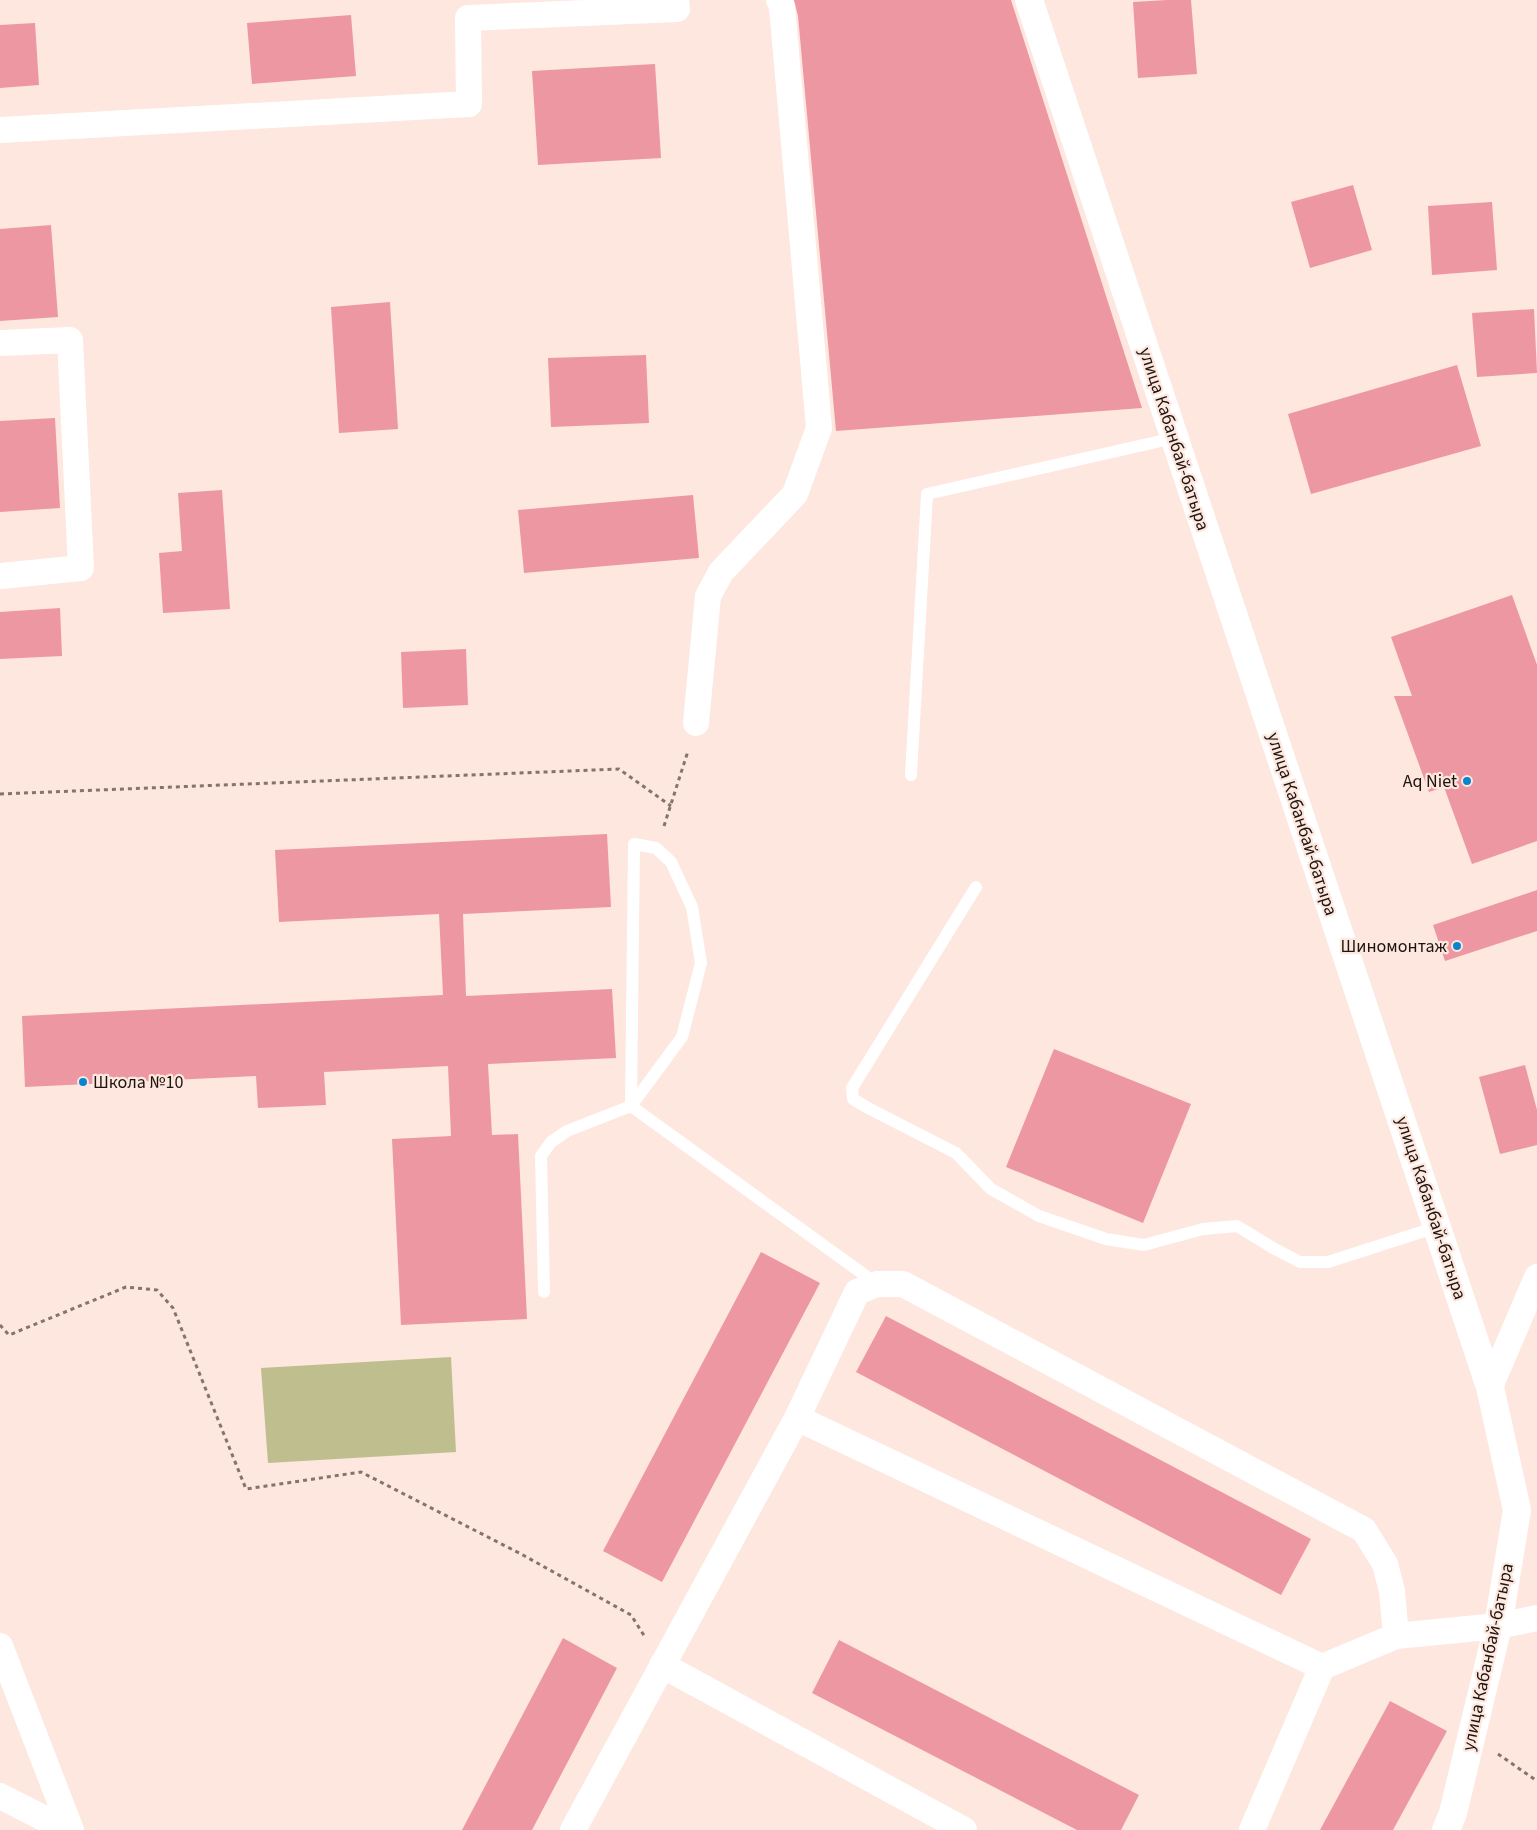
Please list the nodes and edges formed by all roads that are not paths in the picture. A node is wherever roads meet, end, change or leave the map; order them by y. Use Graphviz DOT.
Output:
graph roads {
  1 [pos="676,0"];
  2 [pos="778,0"];
  3 [pos="1029,0"];
  4 [pos="0,130"];
  5 [pos="0,344"];
  6 [pos="1174,438"];
  7 [pos="0,576"];
  8 [pos="696,723"];
  9 [pos="911,775"];
  10 [pos="976,887"];
  11 [pos="631,1106"];
  12 [pos="1437,1227"];
  13 [pos="1537,1277"];
  14 [pos="877,1284"];
  15 [pos="544,1292"];
  16 [pos="1490,1387"];
  17 [pos="797,1418"];
  18 [pos="1537,1618"];
  19 [pos="1498,1626"];
  20 [pos="1396,1636"];
  21 [pos="0,1646"];
  22 [pos="662,1665"];
  23 [pos="1322,1667"];
  24 [pos="0,1796"];
  25 [pos="67,1830"];
  26 [pos="71,1830"];
  27 [pos="573,1830"];
  28 [pos="964,1830"];
  29 [pos="1252,1830"];
  30 [pos="1446,1830"];
  1 -- 4 [label="street"];
  2 -- 8 [label="street"];
  3 -- 6 [label="main road, улица Кабанбай-батыра"];
  5 -- 7 [label="street"];
  6 -- 9 [label="lane"];
  6 -- 12 [label="main road, улица Кабанбай-батыра"];
  10 -- 12 [label="lane"];
  11 -- 11 [label="lane"];
  11 -- 14 [label="lane"];
  11 -- 15 [label="lane"];
  12 -- 16 [label="main road, улица Кабанбай-батыра"];
  13 -- 16 [label="street"];
  14 -- 17 [label="street"];
  14 -- 20 [label="street"];
  16 -- 19 [label="main road, улица Кабанбай-батыра"];
  17 -- 22 [label="street"];
  17 -- 23 [label="street"];
  18 -- 19 [label="street"];
  19 -- 20 [label="street"];
  19 -- 30 [label="main road, улица Кабанбай-батыра"];
  20 -- 23 [label="street"];
  21 -- 26 [label="street"];
  22 -- 27 [label="street"];
  22 -- 28 [label="street"];
  23 -- 29 [label="street"];
  24 -- 25 [label="street"];
}
